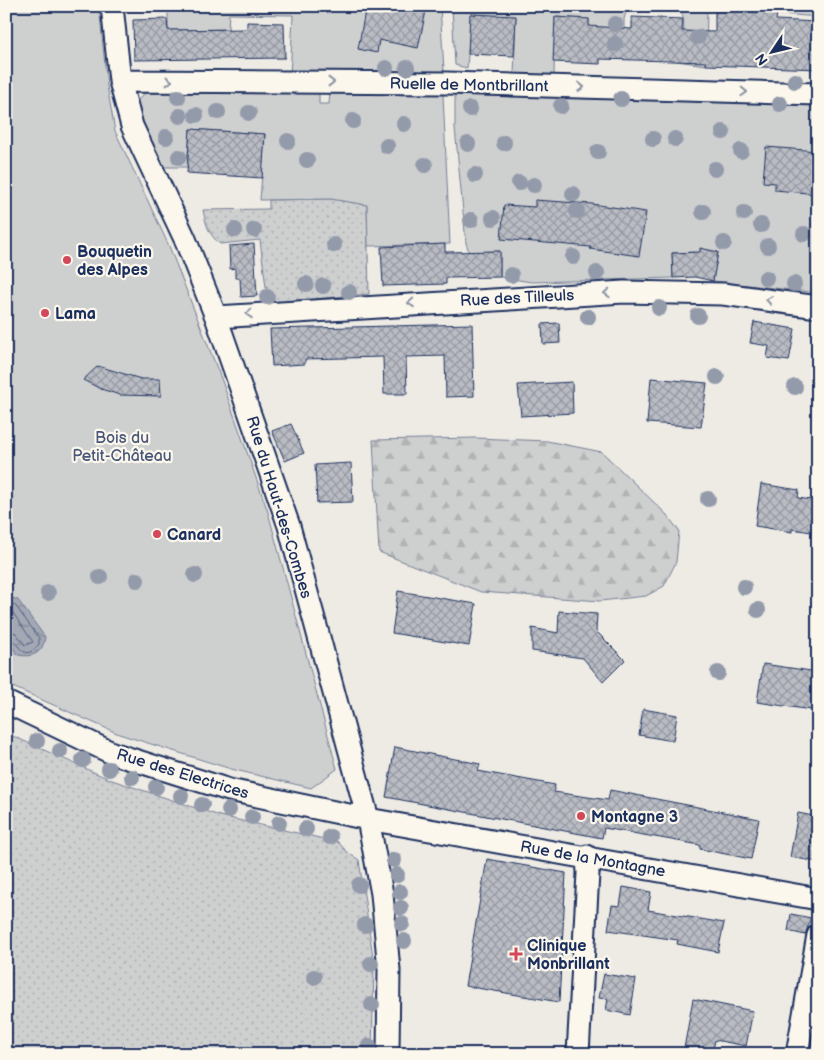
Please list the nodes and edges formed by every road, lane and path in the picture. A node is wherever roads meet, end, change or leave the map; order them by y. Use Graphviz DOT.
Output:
graph roads {
  1 [pos="112,6"];
  2 [pos="120,81"];
  3 [pos="818,94"];
  4 [pos="818,307"];
  5 [pos="216,317"];
  6 [pos="6,702"];
  7 [pos="368,818"];
  8 [pos="587,856"];
  9 [pos="818,899"];
  10 [pos="818,935"];
  11 [pos="388,1054"];
  12 [pos="578,1054"];
  13 [pos="797,1054"];
  1 -- 2 [label="street, Rue du Haut-des-Combes"];
  2 -- 3 [label="street, Ruelle de Montbrillant, one-way"];
  2 -- 5 [label="street, Rue du Haut-des-Combes"];
  4 -- 5 [label="street, Rue des Tilleuls, one-way"];
  5 -- 7 [label="street, Rue du Haut-des-Combes"];
  6 -- 7 [label="street, Rue des Electrices"];
  7 -- 8 [label="street, Rue de la Montagne"];
  7 -- 11 [label="street, Rue du Haut-des-Combes"];
  8 -- 9 [label="street, Rue de la Montagne"];
  8 -- 12 [label="street"];
  10 -- 13 [label="street"];
}
